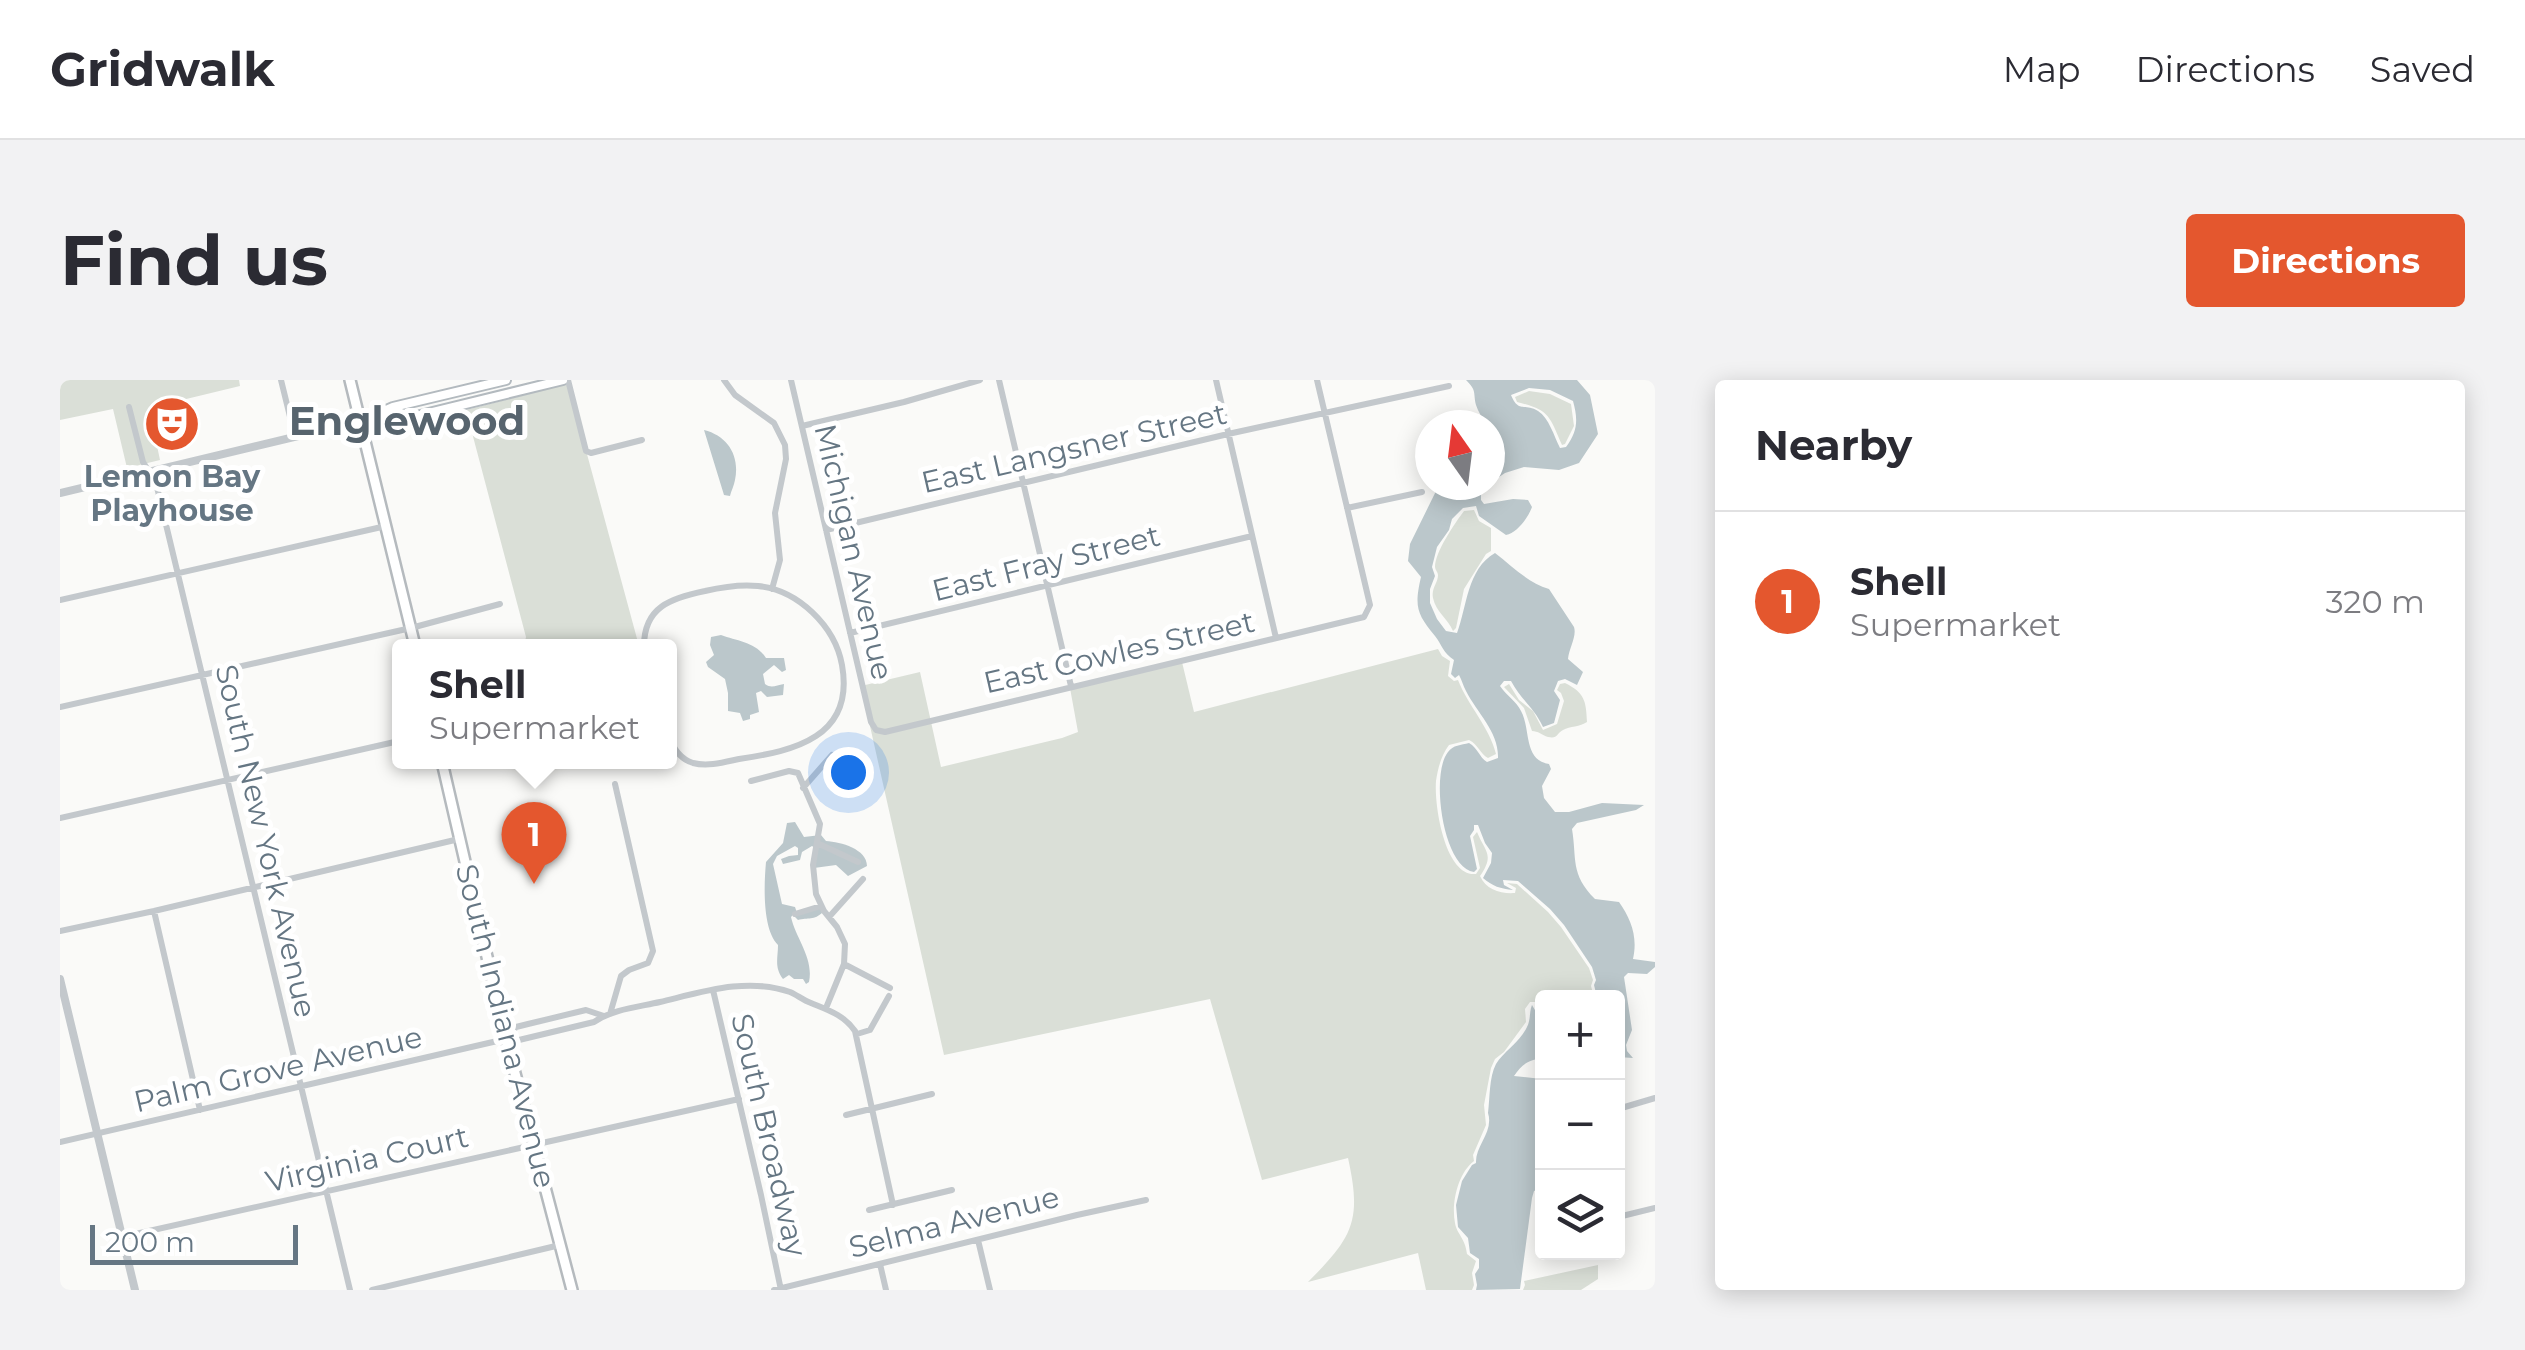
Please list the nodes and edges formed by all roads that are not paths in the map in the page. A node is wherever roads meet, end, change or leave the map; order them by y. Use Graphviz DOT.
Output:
graph roads {
  1 [pos="282,380"];
  2 [pos="350,380"];
  3 [pos="506,380"];
  4 [pos="566,380"];
  5 [pos="724,380"];
  6 [pos="791,380"];
  7 [pos="980,380"];
  8 [pos="999,380"];
  9 [pos="1216,380"];
  10 [pos="1317,380"];
  11 [pos="1412,380"];
  12 [pos="1449,386"];
  13 [pos="1415,392"];
  14 [pos="129,407"];
  15 [pos="1324,412"];
  16 [pos="361,421"];
  17 [pos="802,426"];
  18 [pos="1228,434"];
  19 [pos="295,438"];
  20 [pos="642,440"];
  21 [pos="150,472"];
  22 [pos="1022,482"];
  23 [pos="60,493"];
  24 [pos="1415,493"];
  25 [pos="1347,508"];
  26 [pos="386,526"];
  27 [pos="826,530"];
  28 [pos="1252,536"];
  29 [pos="179,573"];
  30 [pos="1047,586"];
  31 [pos="772,589"];
  32 [pos="60,600"];
  33 [pos="500,604"];
  34 [pos="410,628"];
  35 [pos="850,633"];
  36 [pos="1276,638"];
  37 [pos="413,639"];
  38 [pos="644,639"];
  39 [pos="203,674"];
  40 [pos="1071,686"];
  41 [pos="60,707"];
  42 [pos="878,732"];
  43 [pos="392,743"];
  44 [pos="677,751"];
  45 [pos="832,754"];
  46 [pos="444,769"];
  47 [pos="229,779"];
  48 [pos="751,781"];
  49 [pos="615,784"];
  50 [pos="803,788"];
  51 [pos="60,818"];
  52 [pos="460,838"];
  53 [pos="817,843"];
  54 [pos="858,862"];
  55 [pos="863,879"];
  56 [pos="254,888"];
  57 [pos="822,906"];
  58 [pos="154,911"];
  59 [pos="795,914"];
  60 [pos="829,918"];
  61 [pos="60,931"];
  62 [pos="844,964"];
  63 [pos="60,980"];
  64 [pos="713,990"];
  65 [pos="826,1008"];
  66 [pos="607,1015"];
  67 [pos="857,1034"];
  68 [pos="506,1039"];
  69 [pos="301,1087"];
  70 [pos="932,1094"];
  71 [pos="1655,1098"];
  72 [pos="739,1099"];
  73 [pos="1625,1107"];
  74 [pos="871,1108"];
  75 [pos="200,1110"];
  76 [pos="846,1115"];
  77 [pos="97,1134"];
  78 [pos="60,1142"];
  79 [pos="533,1145"];
  80 [pos="952,1190"];
  81 [pos="327,1192"];
  82 [pos="1146,1200"];
  83 [pos="892,1205"];
  84 [pos="1655,1208"];
  85 [pos="869,1210"];
  86 [pos="1625,1216"];
  87 [pos="122,1237"];
  88 [pos="978,1240"];
  89 [pos="560,1246"];
  90 [pos="880,1264"];
  91 [pos="779,1289"];
  92 [pos="135,1290"];
  93 [pos="350,1290"];
  94 [pos="375,1290"];
  95 [pos="572,1290"];
  96 [pos="886,1290"];
  97 [pos="990,1290"];
  1 -- 19 [label="street"];
  2 -- 16 [label="main road"];
  3 -- 16 [label="main road"];
  4 -- 16 [label="main road"];
  4 -- 20 [label="street"];
  5 -- 31 [label="street"];
  6 -- 17 [label="street, Michigan Avenue"];
  7 -- 17 [label="street"];
  8 -- 22 [label="street"];
  9 -- 18 [label="street"];
  10 -- 15 [label="street"];
  11 -- 13 [label="street"];
  12 -- 13 [label="street, East Langsner Street"];
  13 -- 15 [label="street, East Langsner Street"];
  14 -- 21 [label="street, South New York Avenue"];
  15 -- 18 [label="street, East Langsner Street"];
  15 -- 25 [label="street"];
  16 -- 19 [label="street"];
  16 -- 26 [label="main road"];
  17 -- 27 [label="street, Michigan Avenue"];
  18 -- 22 [label="street, East Langsner Street"];
  18 -- 28 [label="street"];
  19 -- 21 [label="street"];
  21 -- 23 [label="street"];
  21 -- 29 [label="street, South New York Avenue"];
  22 -- 27 [label="street, East Langsner Street"];
  22 -- 30 [label="street"];
  24 -- 25 [label="street"];
  25 -- 36 [label="street, East Cowles Street"];
  26 -- 29 [label="street"];
  26 -- 34 [label="main road"];
  27 -- 35 [label="street, Michigan Avenue"];
  28 -- 30 [label="street, East Fray Street"];
  28 -- 36 [label="street"];
  29 -- 32 [label="street"];
  29 -- 39 [label="street, South New York Avenue"];
  30 -- 35 [label="street, East Fray Street"];
  30 -- 40 [label="street"];
  31 -- 38 [label="street"];
  31 -- 44 [label="street"];
  33 -- 34 [label="street"];
  34 -- 37 [label="main road"];
  34 -- 39 [label="street"];
  35 -- 42 [label="street, Michigan Avenue"];
  36 -- 40 [label="street, East Cowles Street"];
  39 -- 41 [label="street"];
  39 -- 47 [label="street, South New York Avenue"];
  40 -- 42 [label="street, East Cowles Street"];
  43 -- 47 [label="street"];
  45 -- 50 [label="street"];
  46 -- 52 [label="main road, South Indiana Avenue"];
  47 -- 51 [label="street"];
  47 -- 56 [label="street, South New York Avenue"];
  48 -- 50 [label="street"];
  49 -- 66 [label="street"];
  50 -- 53 [label="street"];
  52 -- 56 [label="street"];
  52 -- 68 [label="main road, South Indiana Avenue"];
  53 -- 54 [label="street"];
  53 -- 57 [label="street"];
  55 -- 60 [label="street"];
  56 -- 58 [label="street"];
  56 -- 69 [label="street, South New York Avenue"];
  57 -- 59 [label="street"];
  57 -- 60 [label="street"];
  58 -- 61 [label="street"];
  58 -- 75 [label="street"];
  60 -- 62 [label="street"];
  62 -- 65 [label="street"];
  62 -- 67 [label="street"];
  63 -- 77 [label="street"];
  64 -- 65 [label="street"];
  64 -- 66 [label="street"];
  64 -- 72 [label="street, South Broadway"];
  65 -- 67 [label="street"];
  66 -- 68 [label="street"];
  66 -- 68 [label="street"];
  67 -- 74 [label="street"];
  68 -- 69 [label="street, Palm Grove Avenue"];
  68 -- 79 [label="main road, South Indiana Avenue"];
  69 -- 75 [label="street, Palm Grove Avenue"];
  69 -- 81 [label="street, South New York Avenue"];
  70 -- 74 [label="street"];
  71 -- 73 [label="street"];
  72 -- 79 [label="street, Virginia Court"];
  72 -- 91 [label="street, South Broadway"];
  74 -- 76 [label="street"];
  74 -- 83 [label="street"];
  75 -- 77 [label="street, Palm Grove Avenue"];
  77 -- 78 [label="street, Palm Grove Avenue"];
  77 -- 87 [label="street"];
  79 -- 81 [label="street, Virginia Court"];
  79 -- 89 [label="main road, South Indiana Avenue"];
  80 -- 83 [label="street"];
  81 -- 87 [label="street, Virginia Court"];
  81 -- 93 [label="street, South New York Avenue"];
  82 -- 88 [label="street, Selma Avenue"];
  83 -- 85 [label="street"];
  84 -- 86 [label="street"];
  87 -- 92 [label="street"];
  88 -- 90 [label="street, Selma Avenue"];
  88 -- 97 [label="street"];
  89 -- 94 [label="street"];
  89 -- 95 [label="main road, South Indiana Avenue"];
  90 -- 91 [label="street, Selma Avenue"];
  90 -- 96 [label="street"];
}
